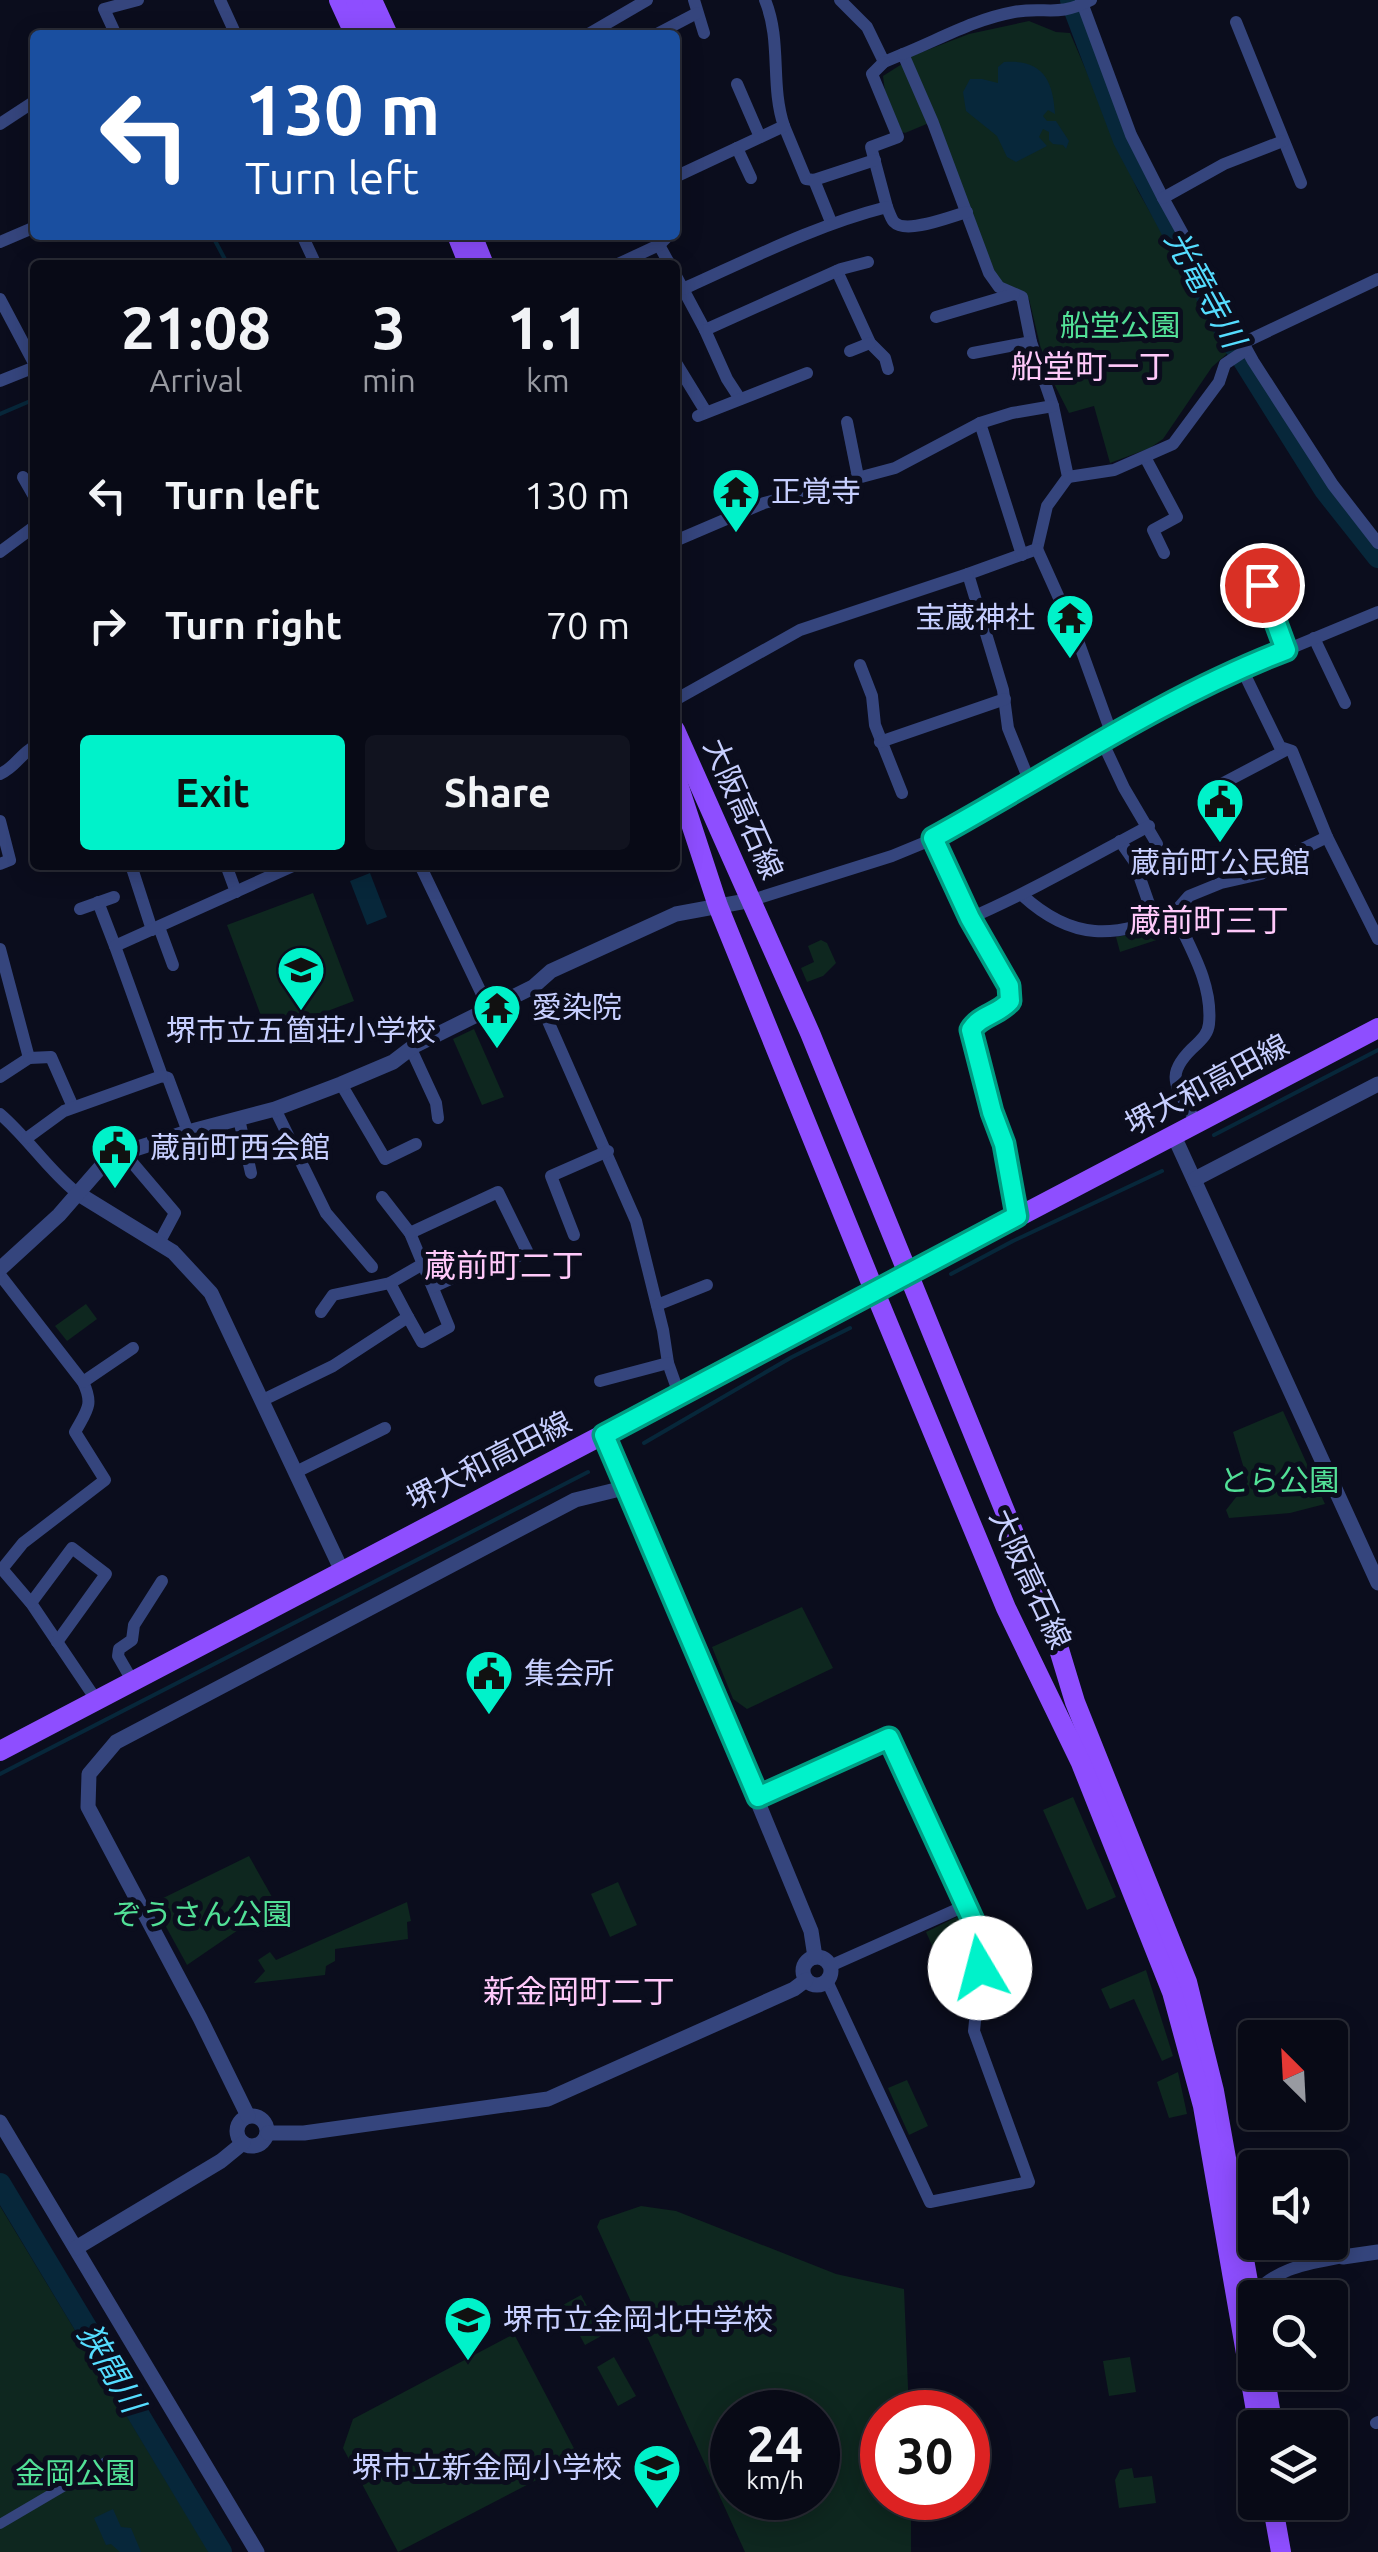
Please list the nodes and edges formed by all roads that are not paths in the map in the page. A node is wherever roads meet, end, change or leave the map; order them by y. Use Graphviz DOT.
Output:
graph roads {
  1 [pos="138,0"];
  2 [pos="220,0"];
  3 [pos="339,0"];
  4 [pos="356,0"];
  5 [pos="372,0"];
  6 [pos="386,0"];
  7 [pos="766,0"];
  8 [pos="840,0"];
  9 [pos="637,2"];
  10 [pos="1084,2"];
  11 [pos="102,4"];
  12 [pos="695,7"];
  13 [pos="1236,22"];
  14 [pos="114,30"];
  15 [pos="234,30"];
  16 [pos="353,30"];
  17 [pos="370,30"];
  18 [pos="386,30"];
  19 [pos="399,30"];
  20 [pos="595,30"];
  21 [pos="662,30"];
  22 [pos="704,33"];
  23 [pos="904,54"];
  24 [pos="884,62"];
  25 [pos="737,84"];
  26 [pos="30,104"];
  27 [pos="0,124"];
  28 [pos="784,126"];
  29 [pos="760,137"];
  30 [pos="1283,141"];
  31 [pos="737,148"];
  32 [pos="875,160"];
  33 [pos="680,175"];
  34 [pos="751,178"];
  35 [pos="814,180"];
  36 [pos="1300,183"];
  37 [pos="1163,198"];
  38 [pos="887,206"];
  39 [pos="968,212"];
  40 [pos="831,222"];
  41 [pos="30,229"];
  42 [pos="662,240"];
  43 [pos="0,242"];
  44 [pos="625,260"];
  45 [pos="868,262"];
  46 [pos="837,271"];
  47 [pos="1378,279"];
  48 [pos="680,282"];
  49 [pos="684,289"];
  50 [pos="1014,294"];
  51 [pos="0,299"];
  52 [pos="936,317"];
  53 [pos="706,330"];
  54 [pos="1030,342"];
  55 [pos="870,343"];
  56 [pos="1245,348"];
  57 [pos="850,352"];
  58 [pos="973,354"];
  59 [pos="30,356"];
  60 [pos="30,368"];
  61 [pos="888,369"];
  62 [pos="680,371"];
  63 [pos="807,373"];
  64 [pos="0,381"];
  65 [pos="740,399"];
  66 [pos="1054,406"];
  67 [pos="848,422"];
  68 [pos="980,423"];
  69 [pos="1145,457"];
  70 [pos="23,477"];
  71 [pos="858,477"];
  72 [pos="1068,477"];
  73 [pos="30,489"];
  74 [pos="30,530"];
  75 [pos="680,539"];
  76 [pos="1378,543"];
  77 [pos="1037,548"];
  78 [pos="0,552"];
  79 [pos="1164,552"];
  80 [pos="1022,555"];
  81 [pos="968,574"];
  82 [pos="1277,579"];
  83 [pos="1262,585"];
  84 [pos="1246,591"];
  85 [pos="1378,612"];
  86 [pos="1314,638"];
  87 [pos="1286,650"];
  88 [pos="860,665"];
  89 [pos="1241,667"];
  90 [pos="680,697"];
  91 [pos="1005,699"];
  92 [pos="1346,703"];
  93 [pos="1107,738"];
  94 [pos="680,741"];
  95 [pos="880,742"];
  96 [pos="30,749"];
  97 [pos="1286,750"];
  98 [pos="0,774"];
  99 [pos="1030,785"];
  100 [pos="1212,790"];
  101 [pos="680,791"];
  102 [pos="902,793"];
  103 [pos="0,821"];
  104 [pos="1149,826"];
  105 [pos="1327,837"];
  106 [pos="933,838"];
  107 [pos="1120,841"];
  108 [pos="1157,844"];
  109 [pos="0,864"];
  110 [pos="134,870"];
  111 [pos="228,870"];
  112 [pos="279,870"];
  113 [pos="422,870"];
  114 [pos="236,892"];
  115 [pos="1022,895"];
  116 [pos="114,896"];
  117 [pos="752,900"];
  118 [pos="98,902"];
  119 [pos="718,906"];
  120 [pos="80,908"];
  121 [pos="1174,913"];
  122 [pos="970,918"];
  123 [pos="1155,921"];
  124 [pos="155,929"];
  125 [pos="1378,939"];
  126 [pos="115,946"];
  127 [pos="0,949"];
  128 [pos="173,965"];
  129 [pos="534,986"];
  130 [pos="489,1009"];
  131 [pos="1378,1028"];
  132 [pos="411,1049"];
  133 [pos="29,1058"];
  134 [pos="162,1076"];
  135 [pos="0,1078"];
  136 [pos="341,1084"];
  137 [pos="1378,1084"];
  138 [pos="74,1107"];
  139 [pos="274,1110"];
  140 [pos="0,1114"];
  141 [pos="438,1118"];
  142 [pos="239,1119"];
  143 [pos="1197,1124"];
  144 [pos="188,1132"];
  145 [pos="1174,1136"];
  146 [pos="27,1138"];
  147 [pos="416,1144"];
  148 [pos="608,1152"];
  149 [pos="124,1153"];
  150 [pos="251,1172"];
  151 [pos="1194,1180"];
  152 [pos="77,1193"];
  153 [pos="382,1196"];
  154 [pos="1017,1216"];
  155 [pos="410,1233"];
  156 [pos="574,1236"];
  157 [pos="159,1243"];
  158 [pos="423,1264"];
  159 [pos="372,1267"];
  160 [pos="0,1272"];
  161 [pos="906,1274"];
  162 [pos="390,1283"];
  163 [pos="707,1286"];
  164 [pos="432,1287"];
  165 [pos="874,1290"];
  166 [pos="657,1305"];
  167 [pos="321,1312"];
  168 [pos="408,1316"];
  169 [pos="133,1348"];
  170 [pos="668,1362"];
  171 [pos="600,1381"];
  172 [pos="83,1382"];
  173 [pos="679,1394"];
  174 [pos="263,1400"];
  175 [pos="385,1428"];
  176 [pos="604,1435"];
  177 [pos="296,1472"];
  178 [pos="628,1487"];
  179 [pos="342,1571"];
  180 [pos="162,1581"];
  181 [pos="1378,1582"];
  182 [pos="31,1602"];
  183 [pos="57,1642"];
  184 [pos="132,1682"];
  185 [pos="97,1701"];
  186 [pos="0,1752"];
  187 [pos="758,1797"];
  188 [pos="967,1906"];
  189 [pos="824,1968"];
  190 [pos="806,1980"];
  191 [pos="248,2116"];
  192 [pos="0,2122"];
  193 [pos="268,2132"];
  194 [pos="244,2143"];
  195 [pos="76,2248"];
  196 [pos="1378,2252"];
  197 [pos="1348,2257"];
  198 [pos="1332,2260"];
  199 [pos="1248,2280"];
  200 [pos="1267,2280"];
  201 [pos="1256,2410"];
  202 [pos="109,2460"];
  203 [pos="1275,2520"];
  204 [pos="1289,2520"];
  205 [pos="0,2524"];
  206 [pos="257,2552"];
  207 [pos="1281,2552"];
  208 [pos="1294,2552"];
  1 -- 11 [label="street"];
  2 -- 15 [label="street"];
  3 -- 16 [label="main road"];
  4 -- 17 [label="main road"];
  5 -- 18 [label="main road"];
  6 -- 19 [label="main road"];
  7 -- 28 [label="street"];
  8 -- 24 [label="street"];
  9 -- 20 [label="street"];
  10 -- 23 [label="street"];
  10 -- 37 [label="street"];
  11 -- 14 [label="street"];
  12 -- 21 [label="street"];
  12 -- 22 [label="street"];
  13 -- 30 [label="street"];
  23 -- 24 [label="street"];
  23 -- 39 [label="street"];
  24 -- 32 [label="street"];
  25 -- 29 [label="street"];
  26 -- 27 [label="street"];
  28 -- 29 [label="street"];
  28 -- 35 [label="street"];
  29 -- 31 [label="street"];
  30 -- 36 [label="street"];
  30 -- 37 [label="street"];
  31 -- 33 [label="street"];
  31 -- 34 [label="street"];
  32 -- 35 [label="street"];
  32 -- 38 [label="street"];
  35 -- 40 [label="street"];
  37 -- 56 [label="street"];
  38 -- 39 [label="street"];
  38 -- 40 [label="street"];
  39 -- 50 [label="street"];
  40 -- 49 [label="street"];
  41 -- 43 [label="street"];
  42 -- 44 [label="street"];
  45 -- 46 [label="street"];
  46 -- 53 [label="street"];
  46 -- 55 [label="street"];
  47 -- 56 [label="street"];
  48 -- 49 [label="street"];
  49 -- 53 [label="street"];
  50 -- 52 [label="street"];
  50 -- 54 [label="street"];
  51 -- 59 [label="street"];
  53 -- 65 [label="street"];
  54 -- 58 [label="street"];
  54 -- 66 [label="street"];
  55 -- 57 [label="street"];
  55 -- 61 [label="street"];
  56 -- 69 [label="street"];
  56 -- 76 [label="street"];
  60 -- 64 [label="street"];
  62 -- 65 [label="street"];
  63 -- 65 [label="street"];
  66 -- 68 [label="street"];
  66 -- 72 [label="street"];
  67 -- 71 [label="street"];
  68 -- 71 [label="street"];
  68 -- 80 [label="street"];
  69 -- 72 [label="street"];
  69 -- 79 [label="street"];
  70 -- 73 [label="street"];
  71 -- 75 [label="street"];
  72 -- 77 [label="street"];
  74 -- 78 [label="street"];
  77 -- 80 [label="street"];
  77 -- 93 [label="street"];
  80 -- 81 [label="street"];
  81 -- 90 [label="street"];
  81 -- 91 [label="street"];
  82 -- 83 [label="street"];
  83 -- 84 [label="street"];
  83 -- 87 [label="street"];
  85 -- 86 [label="street"];
  86 -- 87 [label="street"];
  86 -- 92 [label="street"];
  87 -- 89 [label="street"];
  88 -- 95 [label="street"];
  89 -- 93 [label="street"];
  89 -- 97 [label="street"];
  91 -- 95 [label="street"];
  91 -- 99 [label="street"];
  93 -- 99 [label="street"];
  93 -- 104 [label="street"];
  94 -- 117 [label="main road, 大阪高石線"];
  95 -- 102 [label="street"];
  96 -- 98 [label="street"];
  97 -- 100 [label="street"];
  97 -- 105 [label="street"];
  99 -- 106 [label="street"];
  101 -- 119 [label="main road, 大阪高石線"];
  103 -- 109 [label="street"];
  104 -- 107 [label="street"];
  104 -- 108 [label="street"];
  105 -- 121 [label="street"];
  105 -- 125 [label="street"];
  106 -- 117 [label="street"];
  106 -- 122 [label="street"];
  107 -- 115 [label="street"];
  107 -- 123 [label="street"];
  110 -- 124 [label="street"];
  111 -- 114 [label="street"];
  112 -- 114 [label="street"];
  113 -- 130 [label="street"];
  114 -- 124 [label="street"];
  115 -- 122 [label="street"];
  115 -- 123 [label="street"];
  116 -- 118 [label="street"];
  117 -- 119 [label="street"];
  117 -- 161 [label="main road, 大阪高石線"];
  118 -- 120 [label="street"];
  118 -- 126 [label="street"];
  119 -- 129 [label="street"];
  119 -- 165 [label="main road, 大阪高石線"];
  121 -- 123 [label="street"];
  121 -- 143 [label="street"];
  122 -- 154 [label="street"];
  124 -- 126 [label="street"];
  124 -- 128 [label="street"];
  126 -- 134 [label="street"];
  127 -- 133 [label="street"];
  129 -- 130 [label="street"];
  129 -- 148 [label="street"];
  130 -- 132 [label="street"];
  131 -- 143 [label="main road, 堺大和高田線"];
  132 -- 136 [label="street"];
  132 -- 141 [label="street"];
  133 -- 135 [label="street"];
  133 -- 138 [label="street"];
  134 -- 138 [label="street"];
  134 -- 144 [label="street"];
  136 -- 139 [label="street"];
  136 -- 147 [label="street"];
  137 -- 151 [label="street"];
  138 -- 146 [label="street"];
  139 -- 142 [label="street"];
  139 -- 159 [label="street"];
  140 -- 146 [label="street"];
  142 -- 144 [label="street"];
  142 -- 150 [label="street"];
  143 -- 145 [label="main road, 堺大和高田線"];
  144 -- 149 [label="street"];
  145 -- 151 [label="street"];
  145 -- 154 [label="main road, 堺大和高田線"];
  146 -- 152 [label="street"];
  148 -- 156 [label="street"];
  148 -- 166 [label="street"];
  149 -- 152 [label="street"];
  149 -- 157 [label="street"];
  151 -- 181 [label="street"];
  152 -- 157 [label="street"];
  152 -- 160 [label="street"];
  153 -- 155 [label="street"];
  154 -- 161 [label="main road, 堺大和高田線"];
  155 -- 158 [label="street"];
  155 -- 164 [label="street"];
  157 -- 174 [label="street"];
  158 -- 162 [label="street"];
  158 -- 164 [label="street"];
  160 -- 172 [label="street"];
  161 -- 165 [label="main road, 堺大和高田線"];
  161 -- 199 [label="main road, 大阪高石線"];
  162 -- 167 [label="street"];
  162 -- 168 [label="street"];
  163 -- 166 [label="street"];
  164 -- 168 [label="street"];
  165 -- 173 [label="main road, 堺大和高田線"];
  165 -- 201 [label="main road, 大阪高石線"];
  166 -- 170 [label="street"];
  168 -- 174 [label="street"];
  169 -- 172 [label="street"];
  170 -- 171 [label="street"];
  170 -- 173 [label="street"];
  172 -- 182 [label="street"];
  173 -- 176 [label="main road, 堺大和高田線"];
  174 -- 177 [label="street"];
  175 -- 177 [label="street"];
  176 -- 178 [label="street"];
  176 -- 179 [label="main road, 堺大和高田線"];
  177 -- 179 [label="street"];
  178 -- 187 [label="street"];
  178 -- 191 [label="street"];
  179 -- 184 [label="main road, 堺大和高田線"];
  180 -- 184 [label="street"];
  182 -- 183 [label="street"];
  182 -- 183 [label="street"];
  183 -- 185 [label="street"];
  184 -- 185 [label="main road, 堺大和高田線"];
  185 -- 186 [label="main road, 堺大和高田線"];
  187 -- 188 [label="street"];
  187 -- 189 [label="street"];
  188 -- 189 [label="street"];
  188 -- 189 [label="street"];
  189 -- 190 [label="street"];
  189 -- 190 [label="street"];
  190 -- 193 [label="street"];
  191 -- 193 [label="street"];
  191 -- 194 [label="street"];
  192 -- 195 [label="street"];
  193 -- 194 [label="street"];
  194 -- 195 [label="street"];
  195 -- 206 [label="street"];
  196 -- 197 [label="street"];
  198 -- 200 [label="street"];
  202 -- 205 [label="street"];
  203 -- 207 [label="main road"];
  204 -- 208 [label="main road"];
}
